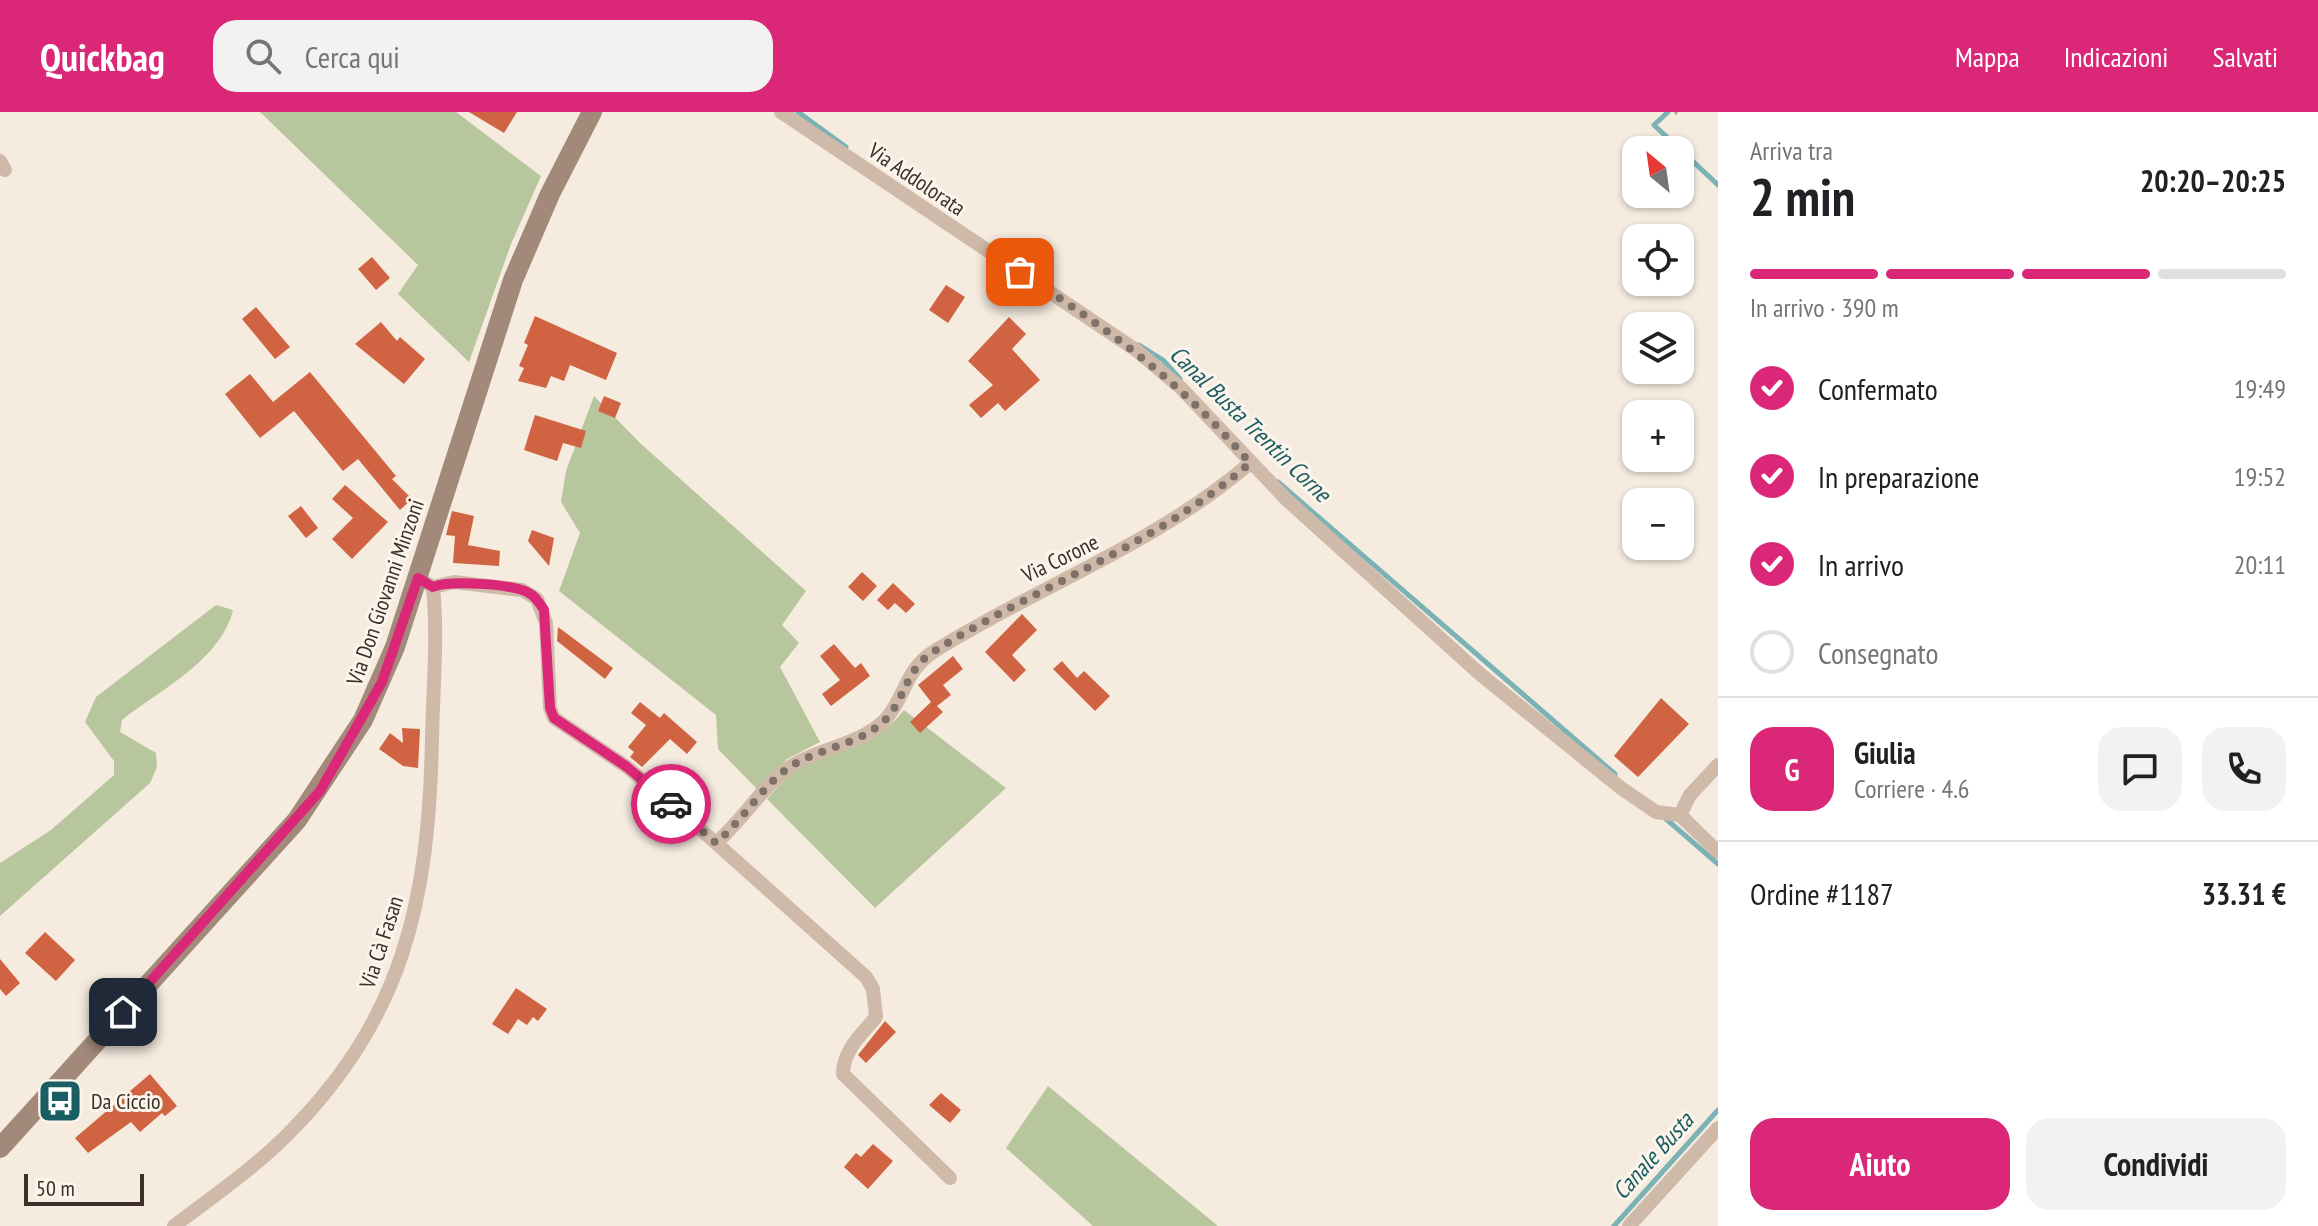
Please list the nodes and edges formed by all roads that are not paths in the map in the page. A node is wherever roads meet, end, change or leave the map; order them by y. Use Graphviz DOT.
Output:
graph roads {
  1 [pos="592,112"];
  2 [pos="781,112"];
  3 [pos="1250,463"];
  4 [pos="425,583"];
  5 [pos="1718,765"];
  6 [pos="1680,815"];
  7 [pos="716,843"];
  8 [pos="1718,852"];
  9 [pos="1718,1128"];
  10 [pos="0,1148"];
  11 [pos="950,1178"];
  12 [pos="174,1226"];
  13 [pos="1629,1226"];
  1 -- 4 [label="street, Via Don Giovanni Minzoni"];
  2 -- 3 [label="street, Via Addolorata"];
  3 -- 6 [label="street, Via Addolorata"];
  3 -- 7 [label="street, Via Corone"];
  4 -- 7 [label="street"];
  4 -- 10 [label="street, Via Don Giovanni Minzoni"];
  4 -- 12 [label="street, Via Cà Fasan"];
  5 -- 6 [label="street"];
  6 -- 8 [label="street"];
  7 -- 11 [label="street"];
  9 -- 13 [label="street"];
}
